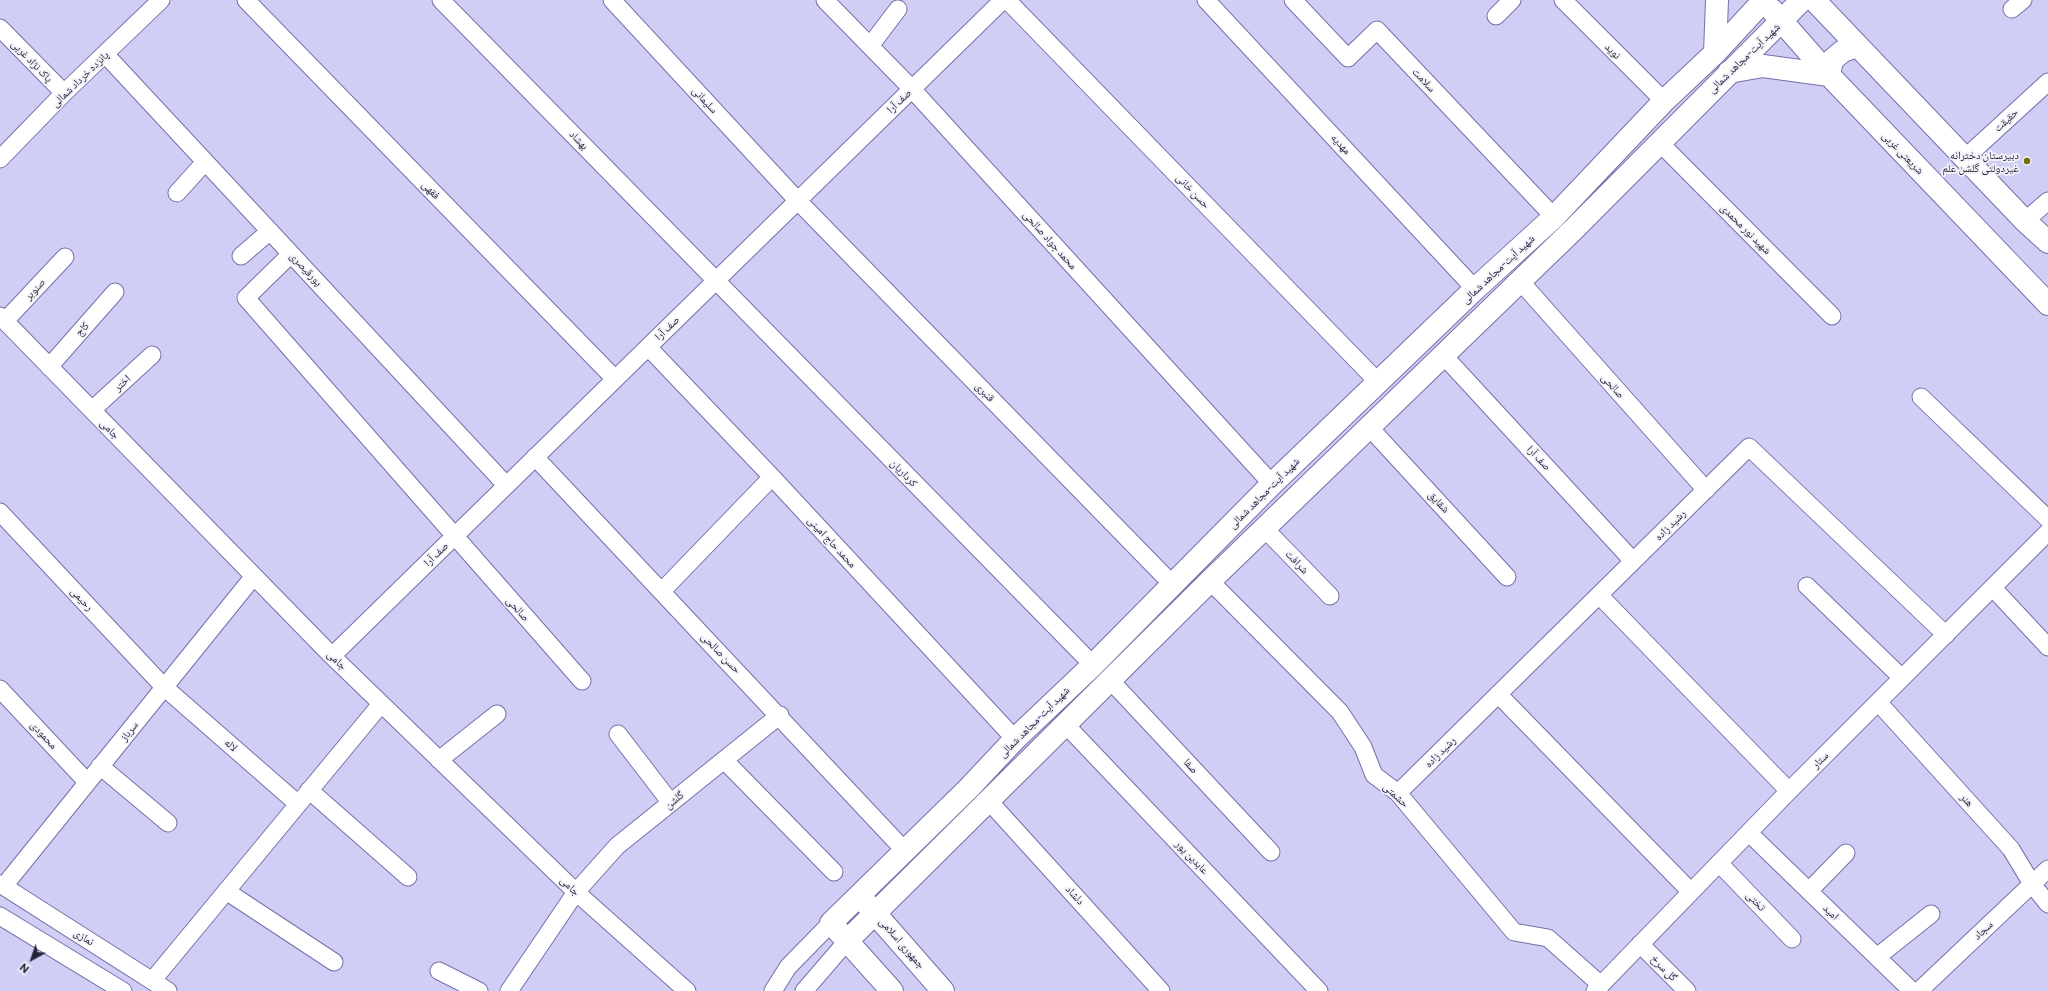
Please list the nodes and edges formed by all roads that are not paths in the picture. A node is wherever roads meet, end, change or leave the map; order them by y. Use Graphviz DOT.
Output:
graph roads {
  1 [pos="161,0"];
  2 [pos="246,0"];
  3 [pos="442,0"];
  4 [pos="612,0"];
  5 [pos="825,0"];
  6 [pos="1003,0"];
  7 [pos="1007,0"];
  8 [pos="1206,0"];
  9 [pos="1293,0"];
  10 [pos="1512,0"];
  11 [pos="1563,0"];
  12 [pos="1717,0"];
  13 [pos="1802,0"];
  14 [pos="1814,0"];
  15 [pos="1762,1"];
  16 [pos="898,9"];
  17 [pos="1496,16"];
  18 [pos="1783,21"];
  19 [pos="0,28"];
  20 [pos="870,46"];
  21 [pos="1857,46"];
  22 [pos="1715,53"];
  23 [pos="105,54"];
  24 [pos="1729,72"];
  25 [pos="1829,75"];
  26 [pos="1689,77"];
  27 [pos="2048,82"];
  28 [pos="912,89"];
  29 [pos="64,93"];
  30 [pos="1708,93"];
  31 [pos="1664,101"];
  32 [pos="1659,142"];
  33 [pos="1965,158"];
  34 [pos="0,159"];
  35 [pos="205,162"];
  36 [pos="177,192"];
  37 [pos="798,201"];
  38 [pos="2048,201"];
  39 [pos="1554,217"];
  40 [pos="2025,221"];
  41 [pos="270,231"];
  42 [pos="2048,242"];
  43 [pos="291,254"];
  44 [pos="241,256"];
  45 [pos="65,257"];
  46 [pos="716,281"];
  47 [pos="1520,281"];
  48 [pos="1475,289"];
  49 [pos="115,292"];
  50 [pos="2048,304"];
  51 [pos="1832,316"];
  52 [pos="2,319"];
  53 [pos="648,347"];
  54 [pos="152,355"];
  55 [pos="1444,356"];
  56 [pos="50,367"];
  57 [pos="615,379"];
  58 [pos="1378,382"];
  59 [pos="1922,397"];
  60 [pos="92,410"];
  61 [pos="1370,428"];
  62 [pos="535,457"];
  63 [pos="772,477"];
  64 [pos="1272,484"];
  65 [pos="506,485"];
  66 [pos="1706,490"];
  67 [pos="0,512"];
  68 [pos="2048,519"];
  69 [pos="1264,529"];
  70 [pos="2048,532"];
  71 [pos="454,537"];
  72 [pos="1633,561"];
  73 [pos="254,576"];
  74 [pos="1508,576"];
  75 [pos="1210,581"];
  76 [pos="1172,584"];
  77 [pos="1806,586"];
  78 [pos="1993,588"];
  79 [pos="662,592"];
  80 [pos="1598,595"];
  81 [pos="1330,596"];
  82 [pos="1946,635"];
  83 [pos="2048,647"];
  84 [pos="332,656"];
  85 [pos="1092,664"];
  86 [pos="1902,678"];
  87 [pos="1110,680"];
  88 [pos="582,681"];
  89 [pos="164,686"];
  90 [pos="0,689"];
  91 [pos="1498,694"];
  92 [pos="1878,702"];
  93 [pos="381,704"];
  94 [pos="497,714"];
  95 [pos="780,715"];
  96 [pos="1065,724"];
  97 [pos="618,734"];
  98 [pos="1015,739"];
  99 [pos="439,760"];
  100 [pos="724,760"];
  101 [pos="100,766"];
  102 [pos="87,782"];
  103 [pos="309,790"];
  104 [pos="1789,792"];
  105 [pos="1398,794"];
  106 [pos="988,800"];
  107 [pos="671,803"];
  108 [pos="298,804"];
  109 [pos="168,823"];
  110 [pos="1749,833"];
  111 [pos="906,850"];
  112 [pos="1271,852"];
  113 [pos="1846,853"];
  114 [pos="1719,863"];
  115 [pos="2048,869"];
  116 [pos="834,872"];
  117 [pos="408,877"];
  118 [pos="2032,884"];
  119 [pos="2,885"];
  120 [pos="226,891"];
  121 [pos="1809,891"];
  122 [pos="576,892"];
  123 [pos="1690,892"];
  124 [pos="858,896"];
  125 [pos="2048,904"];
  126 [pos="875,912"];
  127 [pos="1931,914"];
  128 [pos="1,919"];
  129 [pos="831,923"];
  130 [pos="1792,939"];
  131 [pos="848,940"];
  132 [pos="1640,944"];
  133 [pos="1877,957"];
  134 [pos="334,962"];
  135 [pos="439,971"];
  136 [pos="152,981"];
  137 [pos="1598,988"];
  138 [pos="123,991"];
  139 [pos="168,991"];
  140 [pos="479,991"];
  141 [pos="509,991"];
  142 [pos="687,991"];
  143 [pos="773,991"];
  144 [pos="804,991"];
  145 [pos="892,991"];
  146 [pos="943,991"];
  147 [pos="1161,991"];
  148 [pos="1319,991"];
  149 [pos="1687,991"];
  150 [pos="1912,991"];
  151 [pos="1919,991"];
  1 -- 23 [label="street, پانزده خرداد شمالی"];
  2 -- 57 [label="street, فقهی"];
  3 -- 46 [label="street, بهشاد"];
  4 -- 37 [label="street, سلیمانی"];
  5 -- 20 [label="street, محمد جواد صالحی"];
  6 -- 28 [label="street, صف آرا"];
  7 -- 58 [label="street, حسن خانی"];
  8 -- 48 [label="street, مهدیه"];
  9 -- 39 [label="street, سلامت"];
  10 -- 17 [label="street"];
  11 -- 31 [label="street, نوید"];
  12 -- 22 [label="main road"];
  13 -- 18 [label="main road, شهید آیت-مجاهد شمالی"];
  14 -- 21 [label="main road"];
  15 -- 18 [label="main road, شریعتی غربی"];
  15 -- 22 [label="main road, شهید آیت-مجاهد شمالی"];
  16 -- 20 [label="street"];
  18 -- 24 [label="main road, شهید آیت-مجاهد شمالی"];
  18 -- 25 [label="main road, شریعتی غربی"];
  19 -- 29 [label="street, پاک نژاد غربی"];
  20 -- 28 [label="street, محمد جواد صالحی"];
  21 -- 25 [label="main road"];
  21 -- 33 [label="main road"];
  22 -- 26 [label="main road, شهید آیت-مجاهد شمالی"];
  23 -- 29 [label="street, پانزده خرداد شمالی"];
  23 -- 35 [label="street, پورقیصری"];
  24 -- 25 [label="main road"];
  24 -- 30 [label="main road, شهید آیت-مجاهد شمالی"];
  25 -- 50 [label="main road, شریعتی غربی"];
  26 -- 30 [label="main road"];
  26 -- 31 [label="main road, شهید آیت-مجاهد شمالی"];
  27 -- 33 [label="street, حقیقت"];
  28 -- 37 [label="street, صف آرا"];
  28 -- 64 [label="street, محمد جواد صالحی"];
  29 -- 34 [label="street, پانزده خرداد شمالی"];
  30 -- 32 [label="main road, شهید آیت-مجاهد شمالی"];
  31 -- 39 [label="main road, شهید آیت-مجاهد شمالی"];
  32 -- 47 [label="main road, شهید آیت-مجاهد شمالی"];
  32 -- 51 [label="street, شهید نور محمدی"];
  33 -- 40 [label="main road"];
  35 -- 36 [label="street"];
  35 -- 41 [label="street, پورقیصری"];
  37 -- 46 [label="street, صف آرا"];
  37 -- 76 [label="street, قنبری"];
  38 -- 40 [label="street"];
  39 -- 48 [label="main road, شهید آیت-مجاهد شمالی"];
  40 -- 42 [label="main road"];
  41 -- 43 [label="street, پورقیصری"];
  41 -- 44 [label="street"];
  43 -- 65 [label="street, پورقیصری"];
  43 -- 71 [label="street, صالحی"];
  45 -- 52 [label="street, صنوبر"];
  46 -- 53 [label="street, صف آرا"];
  46 -- 85 [label="street, کرداریان"];
  47 -- 55 [label="main road, شهید آیت-مجاهد شمالی"];
  47 -- 66 [label="street, صالحی"];
  48 -- 58 [label="main road, شهید آیت-مجاهد شمالی"];
  49 -- 56 [label="street, کاج"];
  52 -- 56 [label="street, جامی"];
  53 -- 57 [label="street, صف آرا"];
  53 -- 63 [label="street, محمد حاج امینی"];
  54 -- 60 [label="street, اختر"];
  55 -- 61 [label="main road, شهید آیت-مجاهد شمالی"];
  55 -- 72 [label="street, صف آرا"];
  56 -- 60 [label="street, جامی"];
  57 -- 62 [label="street, صف آرا"];
  58 -- 64 [label="main road, شهید آیت-مجاهد شمالی"];
  59 -- 68 [label="street"];
  60 -- 73 [label="street, جامی"];
  61 -- 69 [label="main road, شهید آیت-مجاهد شمالی"];
  61 -- 74 [label="street, شقایق"];
  62 -- 65 [label="street, صف آرا"];
  62 -- 79 [label="street, حسن صالحی"];
  63 -- 79 [label="street"];
  63 -- 98 [label="street, محمد حاج امینی"];
  64 -- 76 [label="main road, شهید آیت-مجاهد شمالی"];
  65 -- 71 [label="street, صف آرا"];
  66 -- 72 [label="street, رشید زاده"];
  66 -- 82 [label="street, رشید زاده"];
  67 -- 89 [label="street, رحیمی"];
  69 -- 75 [label="main road, شهید آیت-مجاهد شمالی"];
  69 -- 81 [label="street, شرافت"];
  70 -- 78 [label="street, ستار"];
  71 -- 84 [label="street, صف آرا"];
  71 -- 88 [label="street, صالحی"];
  72 -- 80 [label="street, رشید زاده"];
  73 -- 84 [label="street, جامی"];
  73 -- 89 [label="street, سرباز"];
  75 -- 87 [label="main road, شهید آیت-مجاهد شمالی"];
  75 -- 105 [label="street, حشمتی"];
  76 -- 85 [label="main road, شهید آیت-مجاهد شمالی"];
  77 -- 86 [label="street"];
  78 -- 82 [label="street, ستار"];
  78 -- 83 [label="street"];
  79 -- 95 [label="street, حسن صالحی"];
  80 -- 91 [label="street, رشید زاده"];
  80 -- 104 [label="street"];
  82 -- 86 [label="street, ستار"];
  84 -- 93 [label="street, جامی"];
  85 -- 98 [label="main road, شهید آیت-مجاهد شمالی"];
  86 -- 92 [label="street, ستار"];
  87 -- 96 [label="main road, شهید آیت-مجاهد شمالی"];
  87 -- 112 [label="street, صفا"];
  89 -- 101 [label="street, سرباز"];
  89 -- 108 [label="street, لاله"];
  90 -- 102 [label="street, محمودی"];
  91 -- 105 [label="street, رشید زاده"];
  91 -- 123 [label="street"];
  92 -- 104 [label="street, ستار"];
  92 -- 118 [label="street, هنر"];
  93 -- 99 [label="street, جامی"];
  93 -- 103 [label="street"];
  94 -- 99 [label="street"];
  95 -- 100 [label="street, گلشن"];
  95 -- 111 [label="street, حسن صالحی"];
  96 -- 106 [label="main road, شهید آیت-مجاهد شمالی"];
  96 -- 148 [label="street, عابدین پور"];
  97 -- 107 [label="street"];
  98 -- 111 [label="main road, شهید آیت-مجاهد شمالی"];
  99 -- 122 [label="street, جامی"];
  100 -- 107 [label="street, گلشن"];
  100 -- 116 [label="street"];
  101 -- 102 [label="street, سرباز"];
  101 -- 109 [label="street"];
  102 -- 119 [label="street, سرباز"];
  103 -- 108 [label="street"];
  103 -- 117 [label="street"];
  104 -- 110 [label="street, ستار"];
  105 -- 137 [label="street, حشمتی"];
  106 -- 126 [label="main road, شهید آیت-مجاهد شمالی"];
  106 -- 147 [label="street, دلشاد"];
  107 -- 122 [label="street, گلشن"];
  108 -- 120 [label="street"];
  110 -- 114 [label="street, ستار"];
  110 -- 121 [label="street, امید"];
  111 -- 124 [label="main road, شهید آیت-مجاهد شمالی"];
  113 -- 121 [label="street"];
  114 -- 123 [label="street, ستار"];
  114 -- 130 [label="street, تختی"];
  115 -- 118 [label="street, سجاد"];
  118 -- 125 [label="street, هنر"];
  118 -- 151 [label="street, سجاد"];
  119 -- 136 [label="street, نمازی"];
  120 -- 134 [label="street"];
  120 -- 136 [label="street"];
  121 -- 133 [label="street, امید"];
  122 -- 141 [label="street, گلشن"];
  122 -- 142 [label="street, جامی"];
  123 -- 132 [label="street, ستار"];
  124 -- 126 [label="main road, جمهوری اسلامی"];
  124 -- 129 [label="main road, شهید آیت-مجاهد شمالی"];
  126 -- 131 [label="main road, شهید آیت-مجاهد شمالی"];
  126 -- 146 [label="main road, جمهوری اسلامی"];
  127 -- 133 [label="street"];
  128 -- 138 [label="street"];
  129 -- 131 [label="main road"];
  129 -- 143 [label="street, شهید آیت-مجاهد شمالی"];
  131 -- 144 [label="street, شهید آیت-مجاهد شمالی"];
  131 -- 145 [label="main road"];
  132 -- 137 [label="street, ستار"];
  132 -- 149 [label="street, گل سرخ"];
  133 -- 150 [label="street, امید"];
  135 -- 140 [label="street"];
  136 -- 139 [label="street, نمازی"];
}
